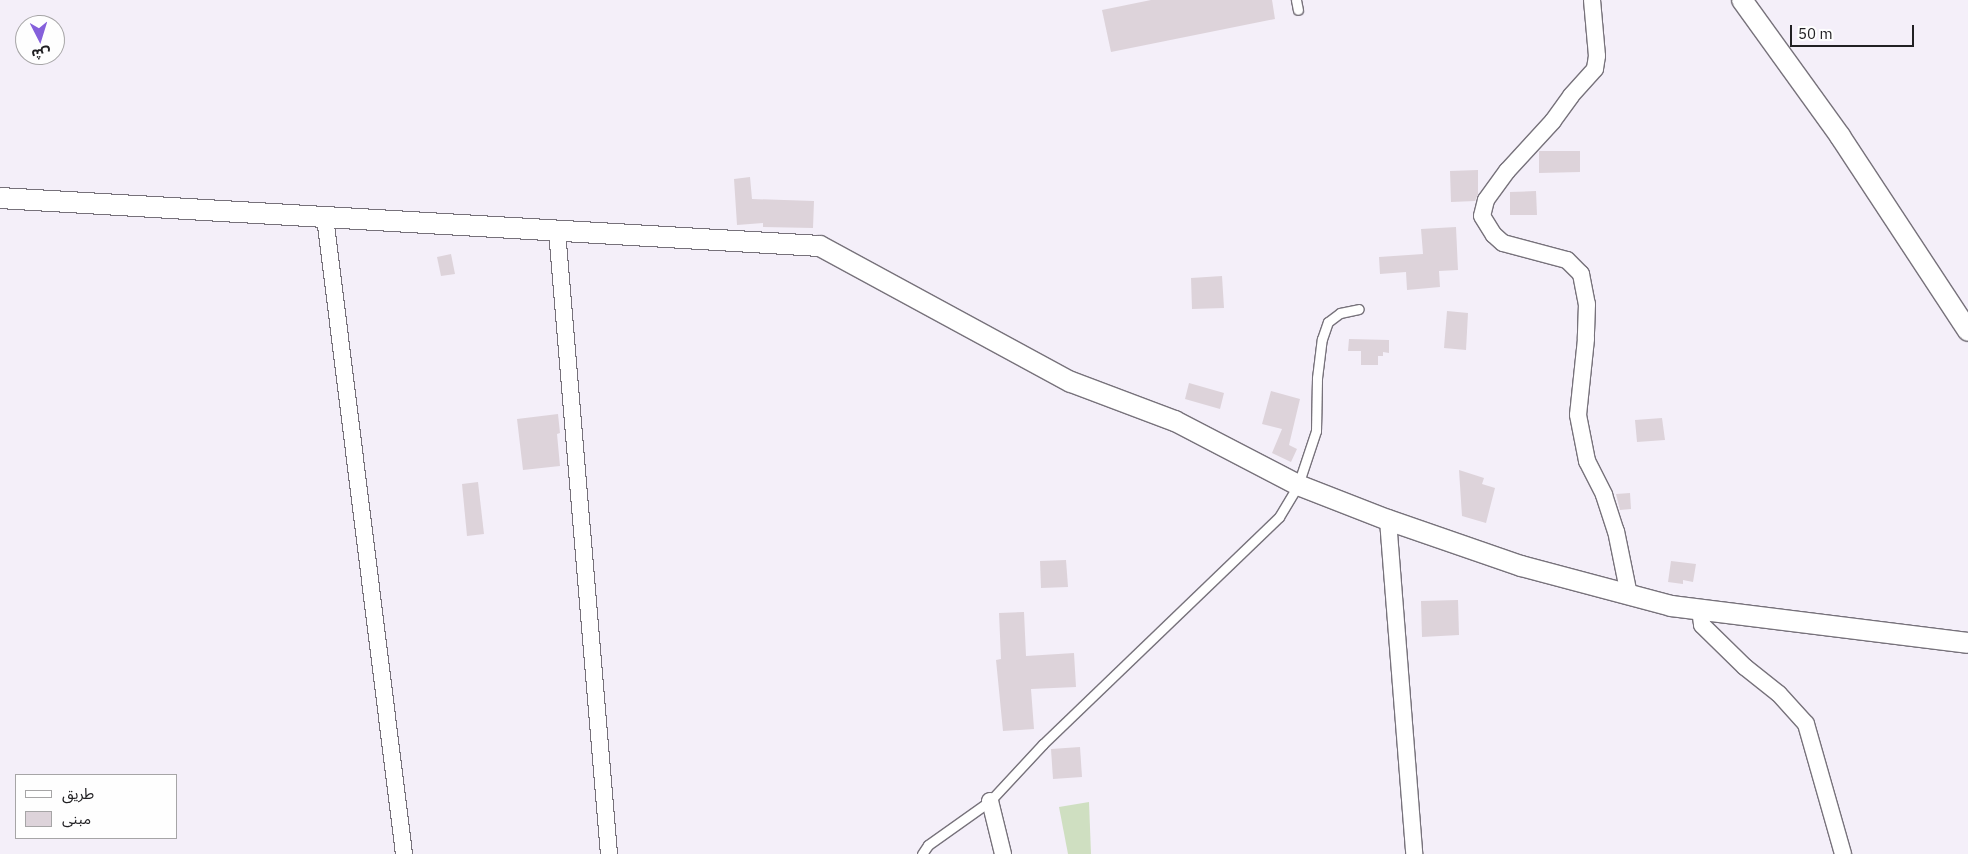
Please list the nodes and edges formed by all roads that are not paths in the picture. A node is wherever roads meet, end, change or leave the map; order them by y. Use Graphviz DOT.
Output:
graph roads {
  1 [pos="1296,0"];
  2 [pos="1592,0"];
  3 [pos="1742,0"];
  4 [pos="1298,10"];
  5 [pos="0,198"];
  6 [pos="325,217"];
  7 [pos="557,230"];
  8 [pos="1360,309"];
  9 [pos="1968,331"];
  10 [pos="1298,485"];
  11 [pos="1388,520"];
  12 [pos="1629,595"];
  13 [pos="1700,610"];
  14 [pos="1968,643"];
  15 [pos="990,801"];
  16 [pos="404,854"];
  17 [pos="609,854"];
  18 [pos="922,854"];
  19 [pos="1003,854"];
  20 [pos="1414,854"];
  21 [pos="1843,854"];
  1 -- 4 [label="lane"];
  2 -- 12 [label="street"];
  3 -- 9 [label="street"];
  5 -- 6 [label="street"];
  6 -- 7 [label="street"];
  6 -- 16 [label="street"];
  7 -- 10 [label="street"];
  7 -- 17 [label="street"];
  8 -- 10 [label="lane"];
  10 -- 11 [label="street"];
  10 -- 15 [label="lane"];
  11 -- 12 [label="street"];
  11 -- 20 [label="street"];
  12 -- 13 [label="street"];
  13 -- 14 [label="street"];
  13 -- 21 [label="street"];
  15 -- 18 [label="lane"];
  15 -- 19 [label="street"];
}
